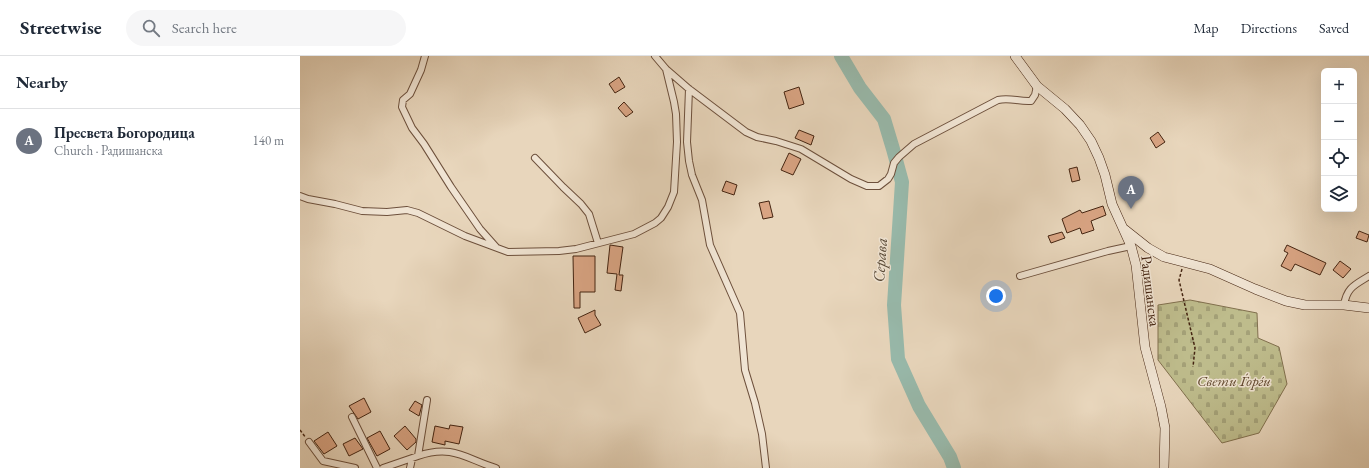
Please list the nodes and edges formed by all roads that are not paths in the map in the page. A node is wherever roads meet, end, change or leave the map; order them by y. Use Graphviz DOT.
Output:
graph roads {
  1 [pos="425,56"];
  2 [pos="655,56"];
  3 [pos="1015,56"];
  4 [pos="666,69"];
  5 [pos="1037,86"];
  6 [pos="689,89"];
  7 [pos="535,158"];
  8 [pos="300,196"];
  9 [pos="1122,226"];
  10 [pos="598,243"];
  11 [pos="1130,246"];
  12 [pos="497,248"];
  13 [pos="1020,276"];
  14 [pos="1369,276"];
  15 [pos="1344,305"];
  16 [pos="1369,308"];
  17 [pos="427,400"];
  18 [pos="352,417"];
  19 [pos="309,442"];
  20 [pos="418,456"];
  21 [pos="412,459"];
  22 [pos="355,468"];
  23 [pos="377,468"];
  24 [pos="383,468"];
  25 [pos="410,468"];
  26 [pos="496,468"];
  27 [pos="766,468"];
  28 [pos="1164,468"];
  1 -- 12 [label="street"];
  2 -- 4 [label="street"];
  3 -- 5 [label="street, Радишанска"];
  4 -- 6 [label="street"];
  4 -- 10 [label="street"];
  5 -- 6 [label="street"];
  5 -- 9 [label="street, Радишанска"];
  6 -- 27 [label="street"];
  7 -- 10 [label="street"];
  8 -- 12 [label="street"];
  9 -- 11 [label="street, Радишанска"];
  9 -- 15 [label="street"];
  10 -- 12 [label="street"];
  11 -- 13 [label="street"];
  11 -- 28 [label="street, Радишанска"];
  14 -- 15 [label="street"];
  15 -- 16 [label="street"];
  17 -- 20 [label="street"];
  18 -- 23 [label="street"];
  19 -- 22 [label="street"];
  20 -- 21 [label="street"];
  20 -- 26 [label="street"];
  21 -- 24 [label="street"];
  21 -- 25 [label="street"];
}
